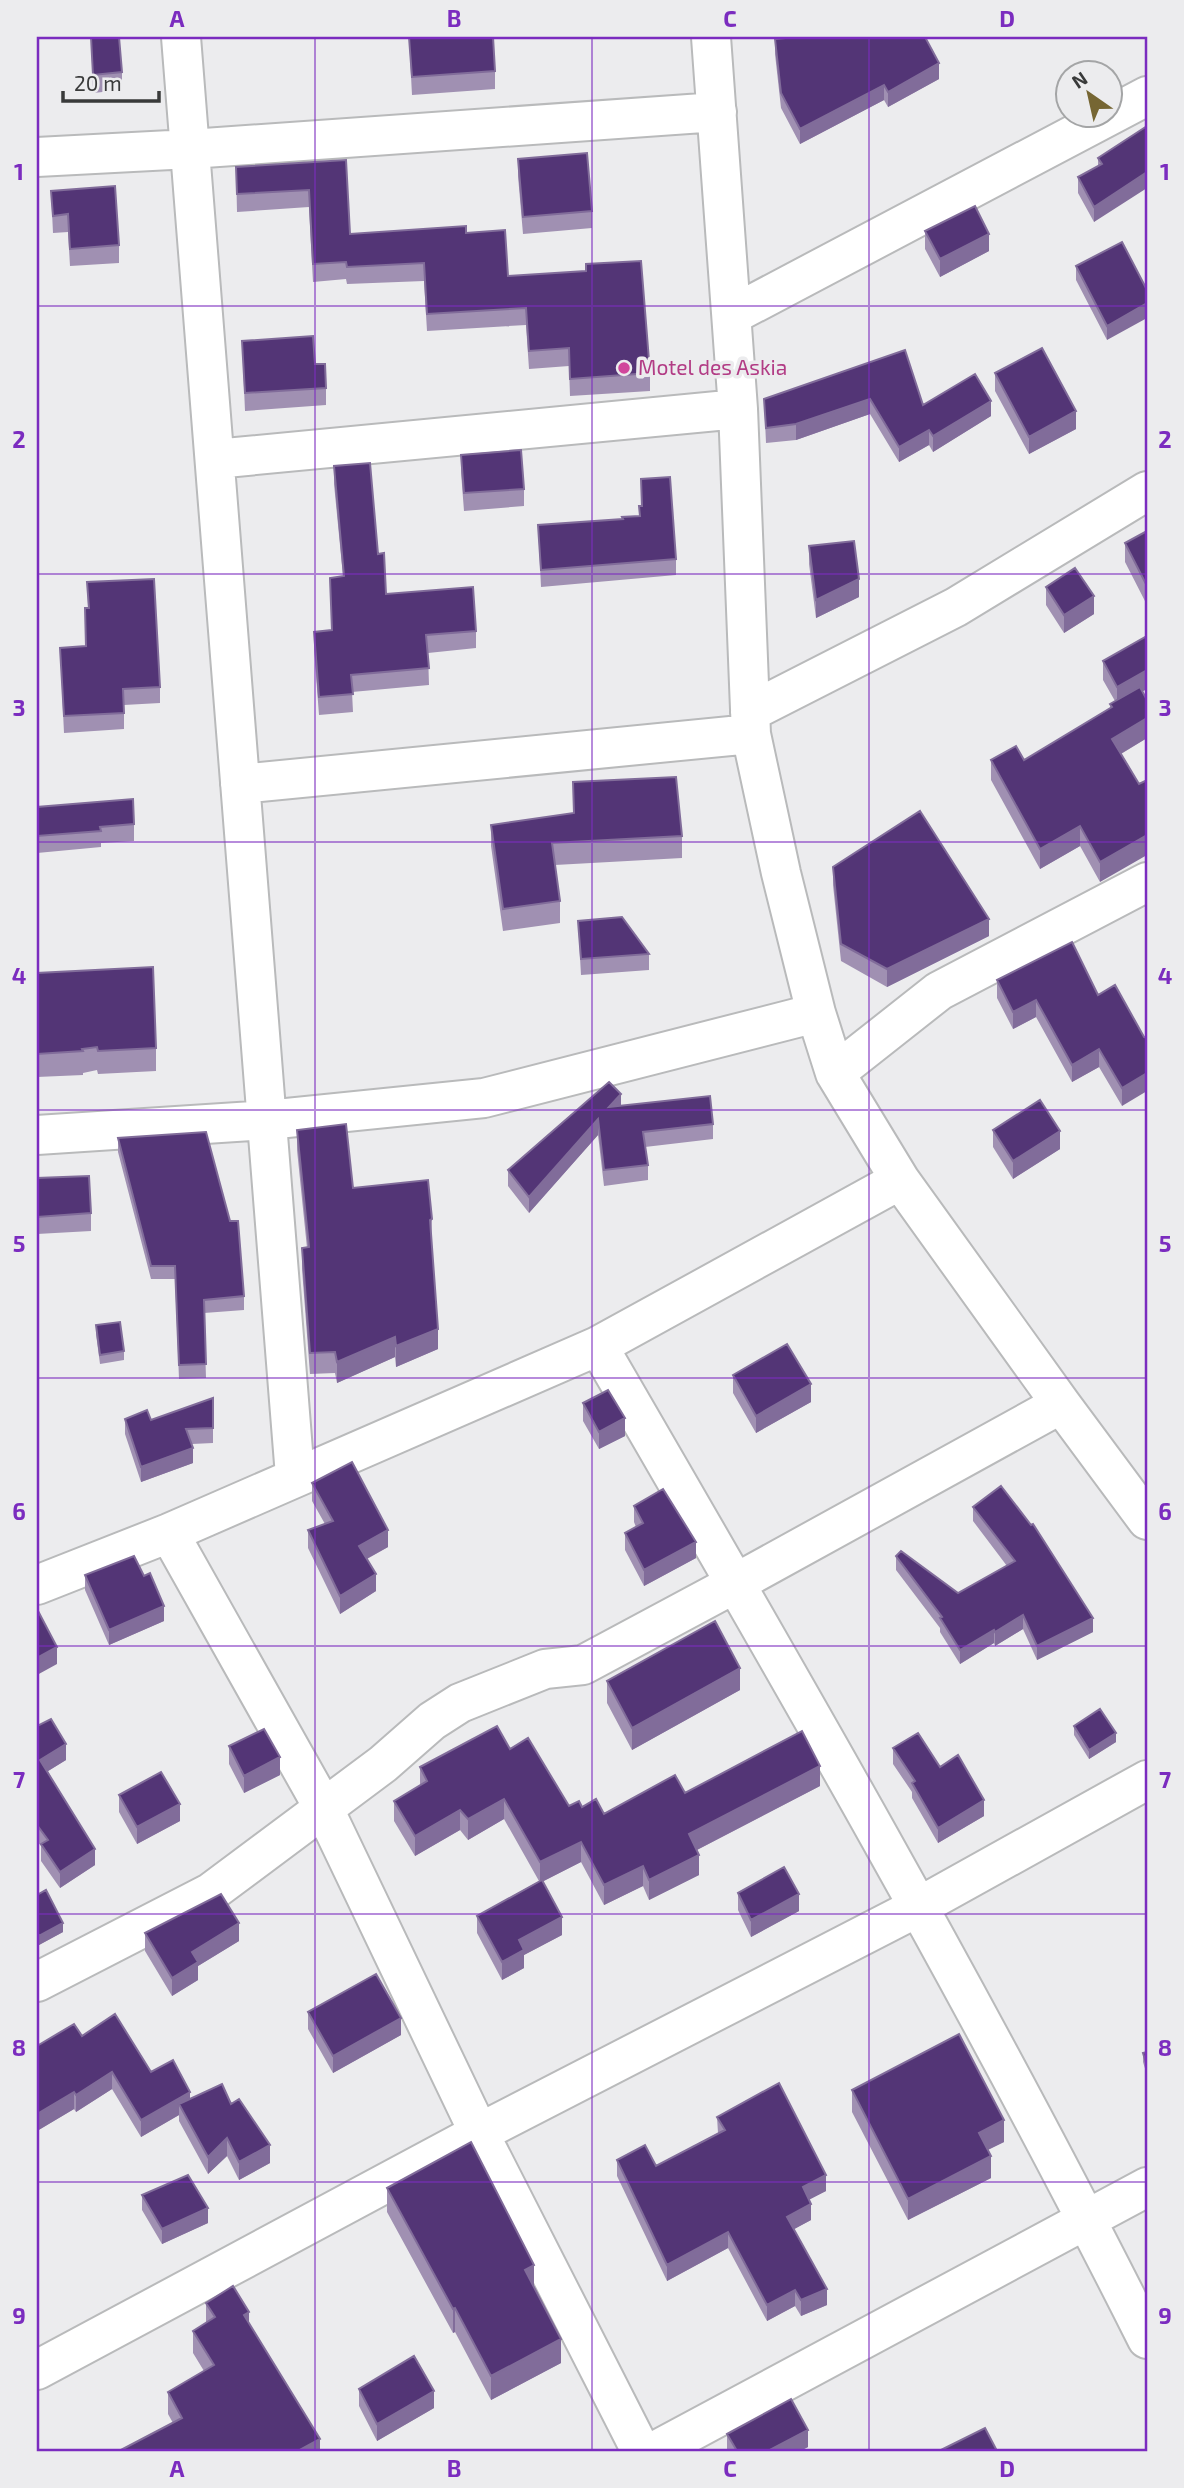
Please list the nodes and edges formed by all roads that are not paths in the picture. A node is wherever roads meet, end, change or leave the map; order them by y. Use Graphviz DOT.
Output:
graph roads {
  1 [pos="181,37"];
  2 [pos="711,37"];
  3 [pos="1147,96"];
  4 [pos="717,112"];
  5 [pos="190,149"];
  6 [pos="37,157"];
  7 [pos="732,315"];
  8 [pos="738,409"];
  9 [pos="215,459"];
  10 [pos="1147,491"];
  11 [pos="750,723"];
  12 [pos="240,784"];
  13 [pos="1147,882"];
  14 [pos="816,1013"];
  15 [pos="835,1073"];
  16 [pos="267,1120"];
  17 [pos="37,1136"];
  18 [pos="900,1180"];
  19 [pos="598,1346"];
  20 [pos="1061,1404"];
  21 [pos="295,1476"];
  22 [pos="1147,1520"];
  23 [pos="169,1533"];
  24 [pos="736,1583"];
  25 [pos="37,1585"];
  26 [pos="1147,1780"];
  27 [pos="323,1807"];
  28 [pos="920,1906"];
  29 [pos="37,1982"];
  30 [pos="479,2133"];
  31 [pos="1147,2187"];
  32 [pos="1087,2220"];
  33 [pos="1147,2339"];
  34 [pos="37,2370"];
  35 [pos="641,2451"];
  36 [pos="655,2451"];
  1 -- 5 [label="street"];
  2 -- 4 [label="street"];
  3 -- 7 [label="street"];
  4 -- 5 [label="street"];
  4 -- 7 [label="street"];
  5 -- 6 [label="street"];
  5 -- 9 [label="street"];
  7 -- 8 [label="street"];
  8 -- 9 [label="street"];
  8 -- 11 [label="street"];
  9 -- 12 [label="street"];
  10 -- 11 [label="street"];
  11 -- 12 [label="street"];
  11 -- 14 [label="street"];
  12 -- 16 [label="street"];
  13 -- 15 [label="street"];
  14 -- 15 [label="street"];
  14 -- 16 [label="street"];
  15 -- 18 [label="street"];
  16 -- 17 [label="street"];
  16 -- 21 [label="street"];
  18 -- 19 [label="street"];
  18 -- 20 [label="street"];
  19 -- 21 [label="street"];
  19 -- 24 [label="street"];
  20 -- 22 [label="street"];
  20 -- 24 [label="street"];
  21 -- 23 [label="street"];
  23 -- 25 [label="street"];
  23 -- 27 [label="street"];
  24 -- 27 [label="street"];
  24 -- 28 [label="street"];
  26 -- 28 [label="street"];
  27 -- 29 [label="street"];
  27 -- 30 [label="street"];
  28 -- 30 [label="street"];
  28 -- 32 [label="street"];
  30 -- 34 [label="street"];
  30 -- 35 [label="street"];
  31 -- 32 [label="street"];
  32 -- 33 [label="street"];
  32 -- 36 [label="street"];
}
